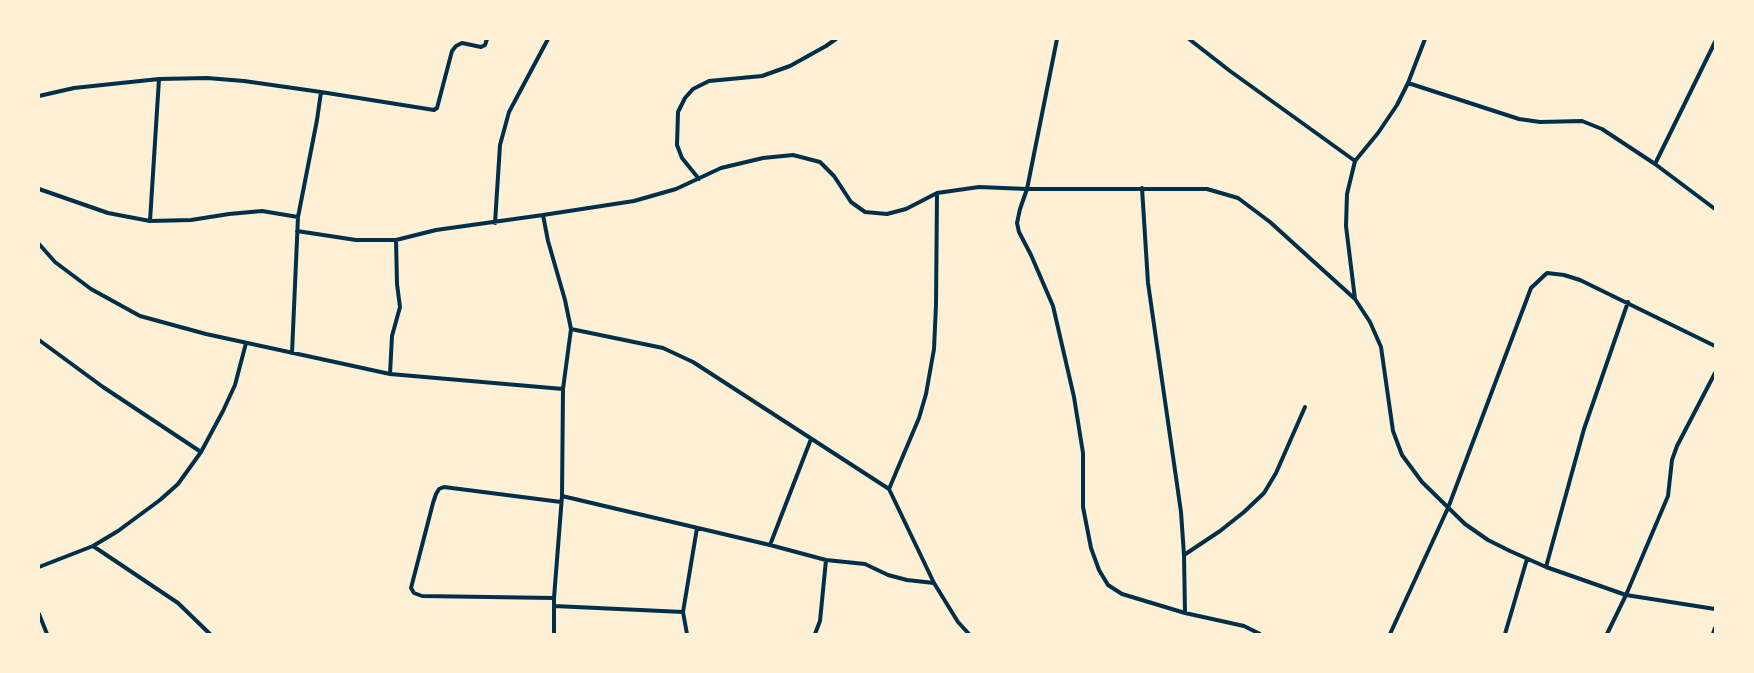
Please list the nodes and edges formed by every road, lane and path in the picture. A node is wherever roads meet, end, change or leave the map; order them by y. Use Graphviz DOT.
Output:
graph roads {
  1 [pos="487,39"];
  2 [pos="548,39"];
  3 [pos="836,39"];
  4 [pos="1057,39"];
  5 [pos="1189,39"];
  6 [pos="1425,39"];
  7 [pos="1715,42"];
  8 [pos="159,79"];
  9 [pos="1408,83"];
  10 [pos="321,92"];
  11 [pos="39,96"];
  12 [pos="1355,161"];
  13 [pos="1655,164"];
  14 [pos="699,179"];
  15 [pos="1142,188"];
  16 [pos="39,189"];
  17 [pos="1027,189"];
  18 [pos="937,193"];
  19 [pos="1715,209"];
  20 [pos="543,215"];
  21 [pos="298,217"];
  22 [pos="150,220"];
  23 [pos="496,223"];
  24 [pos="297,231"];
  25 [pos="396,240"];
  26 [pos="39,244"];
  27 [pos="1356,299"];
  28 [pos="1628,302"];
  29 [pos="571,329"];
  30 [pos="39,340"];
  31 [pos="246,343"];
  32 [pos="1715,346"];
  33 [pos="292,353"];
  34 [pos="1715,373"];
  35 [pos="390,374"];
  36 [pos="563,389"];
  37 [pos="1305,407"];
  38 [pos="811,439"];
  39 [pos="201,452"];
  40 [pos="889,489"];
  41 [pos="562,496"];
  42 [pos="561,502"];
  43 [pos="1448,508"];
  44 [pos="698,528"];
  45 [pos="770,545"];
  46 [pos="93,546"];
  47 [pos="1184,555"];
  48 [pos="1528,559"];
  49 [pos="826,560"];
  50 [pos="39,567"];
  51 [pos="1546,567"];
  52 [pos="934,583"];
  53 [pos="1626,596"];
  54 [pos="554,598"];
  55 [pos="554,606"];
  56 [pos="1715,609"];
  57 [pos="683,612"];
  58 [pos="1185,613"];
  59 [pos="39,614"];
  60 [pos="1715,628"];
  61 [pos="47,634"];
  62 [pos="210,634"];
  63 [pos="554,634"];
  64 [pos="687,634"];
  65 [pos="815,634"];
  66 [pos="969,634"];
  67 [pos="1260,634"];
  68 [pos="1390,634"];
  69 [pos="1504,634"];
  70 [pos="1607,634"];
  71 [pos="1713,634"];
  1 -- 10 [label="street"];
  2 -- 23 [label="street"];
  3 -- 14 [label="street"];
  4 -- 17 [label="street"];
  5 -- 12 [label="street"];
  6 -- 9 [label="street"];
  7 -- 13 [label="street"];
  8 -- 10 [label="street"];
  8 -- 11 [label="street"];
  8 -- 22 [label="street"];
  9 -- 12 [label="street"];
  9 -- 13 [label="street"];
  10 -- 21 [label="street"];
  12 -- 27 [label="street"];
  13 -- 19 [label="street"];
  14 -- 18 [label="street"];
  14 -- 20 [label="street"];
  15 -- 17 [label="street"];
  15 -- 27 [label="street"];
  15 -- 47 [label="street"];
  16 -- 22 [label="street"];
  17 -- 18 [label="street"];
  17 -- 58 [label="street"];
  18 -- 40 [label="street"];
  20 -- 23 [label="street"];
  20 -- 29 [label="street"];
  21 -- 22 [label="street"];
  21 -- 24 [label="street"];
  23 -- 25 [label="street"];
  24 -- 25 [label="street"];
  24 -- 33 [label="street"];
  25 -- 35 [label="street"];
  26 -- 31 [label="street"];
  27 -- 43 [label="street"];
  28 -- 32 [label="street"];
  28 -- 43 [label="street"];
  28 -- 51 [label="street"];
  29 -- 36 [label="street"];
  29 -- 38 [label="street"];
  30 -- 39 [label="street"];
  31 -- 33 [label="street"];
  31 -- 39 [label="street"];
  33 -- 35 [label="street"];
  34 -- 53 [label="street"];
  35 -- 36 [label="street"];
  36 -- 41 [label="street"];
  37 -- 47 [label="street"];
  38 -- 40 [label="street"];
  38 -- 45 [label="street"];
  39 -- 46 [label="street"];
  40 -- 52 [label="street"];
  41 -- 42 [label="street"];
  41 -- 44 [label="street"];
  42 -- 54 [label="street"];
  42 -- 54 [label="street"];
  43 -- 48 [label="street"];
  43 -- 68 [label="street"];
  44 -- 45 [label="street"];
  44 -- 57 [label="street"];
  45 -- 49 [label="street"];
  46 -- 50 [label="street"];
  46 -- 62 [label="street"];
  47 -- 58 [label="street"];
  48 -- 51 [label="street"];
  48 -- 69 [label="street"];
  49 -- 52 [label="street"];
  49 -- 65 [label="street"];
  51 -- 53 [label="street"];
  52 -- 66 [label="street"];
  53 -- 56 [label="street"];
  53 -- 70 [label="street"];
  54 -- 55 [label="street"];
  55 -- 57 [label="street"];
  55 -- 63 [label="street"];
  57 -- 64 [label="street"];
  58 -- 67 [label="street"];
  59 -- 61 [label="street"];
  60 -- 71 [label="street"];
}
